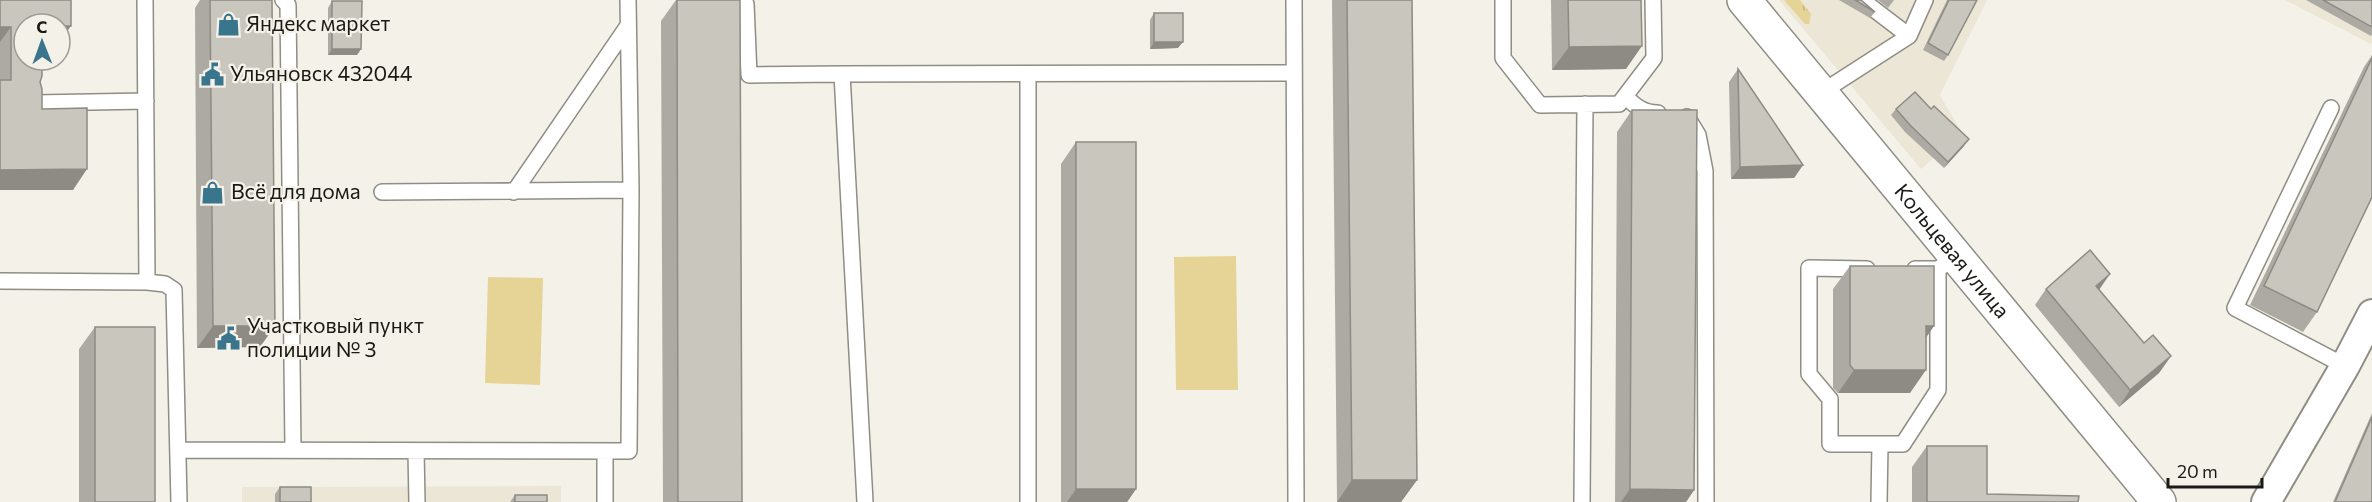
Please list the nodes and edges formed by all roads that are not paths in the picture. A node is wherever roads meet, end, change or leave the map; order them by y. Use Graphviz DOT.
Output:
graph roads {
  1 [pos="145,0"];
  2 [pos="283,0"];
  3 [pos="628,0"];
  4 [pos="744,0"];
  5 [pos="1294,0"];
  6 [pos="1503,0"];
  7 [pos="1653,0"];
  8 [pos="1744,0"];
  9 [pos="1862,0"];
  10 [pos="1925,0"];
  11 [pos="627,27"];
  12 [pos="1909,36"];
  13 [pos="1294,73"];
  14 [pos="842,74"];
  15 [pos="1028,74"];
  16 [pos="1822,92"];
  17 [pos="1624,96"];
  18 [pos="146,101"];
  19 [pos="34,103"];
  20 [pos="1585,104"];
  21 [pos="2331,108"];
  22 [pos="631,190"];
  23 [pos="382,192"];
  24 [pos="514,192"];
  25 [pos="1947,263"];
  26 [pos="1880,269"];
  27 [pos="1903,269"];
  28 [pos="0,281"];
  29 [pos="147,282"];
  30 [pos="2372,314"];
  31 [pos="2345,366"];
  32 [pos="1880,444"];
  33 [pos="179,450"];
  34 [pos="293,450"];
  35 [pos="416,451"];
  36 [pos="604,451"];
  37 [pos="179,502"];
  38 [pos="417,502"];
  39 [pos="605,502"];
  40 [pos="865,502"];
  41 [pos="1028,502"];
  42 [pos="1296,502"];
  43 [pos="1582,502"];
  44 [pos="1706,502"];
  45 [pos="1879,502"];
  46 [pos="2159,502"];
  47 [pos="2266,502"];
  1 -- 18 [label="lane"];
  2 -- 34 [label="lane"];
  3 -- 11 [label="lane"];
  4 -- 14 [label="lane"];
  5 -- 13 [label="lane"];
  6 -- 20 [label="lane"];
  7 -- 17 [label="lane"];
  8 -- 16 [label="street, Кольцевая улица"];
  9 -- 12 [label="lane"];
  10 -- 12 [label="lane"];
  11 -- 22 [label="lane"];
  11 -- 24 [label="lane"];
  12 -- 16 [label="lane"];
  13 -- 15 [label="lane"];
  13 -- 42 [label="lane"];
  14 -- 15 [label="lane"];
  14 -- 40 [label="lane"];
  15 -- 41 [label="lane"];
  16 -- 25 [label="street, Кольцевая улица"];
  17 -- 20 [label="lane"];
  17 -- 44 [label="lane"];
  18 -- 19 [label="lane"];
  18 -- 29 [label="lane"];
  20 -- 43 [label="lane"];
  21 -- 31 [label="lane"];
  22 -- 24 [label="lane"];
  22 -- 36 [label="lane"];
  23 -- 24 [label="lane"];
  25 -- 27 [label="lane"];
  25 -- 32 [label="lane"];
  25 -- 46 [label="street, Кольцевая улица"];
  26 -- 32 [label="lane"];
  28 -- 29 [label="lane"];
  29 -- 33 [label="lane"];
  30 -- 31 [label="street"];
  31 -- 47 [label="street"];
  32 -- 45 [label="lane"];
  33 -- 34 [label="lane"];
  33 -- 37 [label="lane"];
  34 -- 35 [label="lane"];
  35 -- 36 [label="lane"];
  35 -- 38 [label="lane"];
  36 -- 39 [label="lane"];
}
